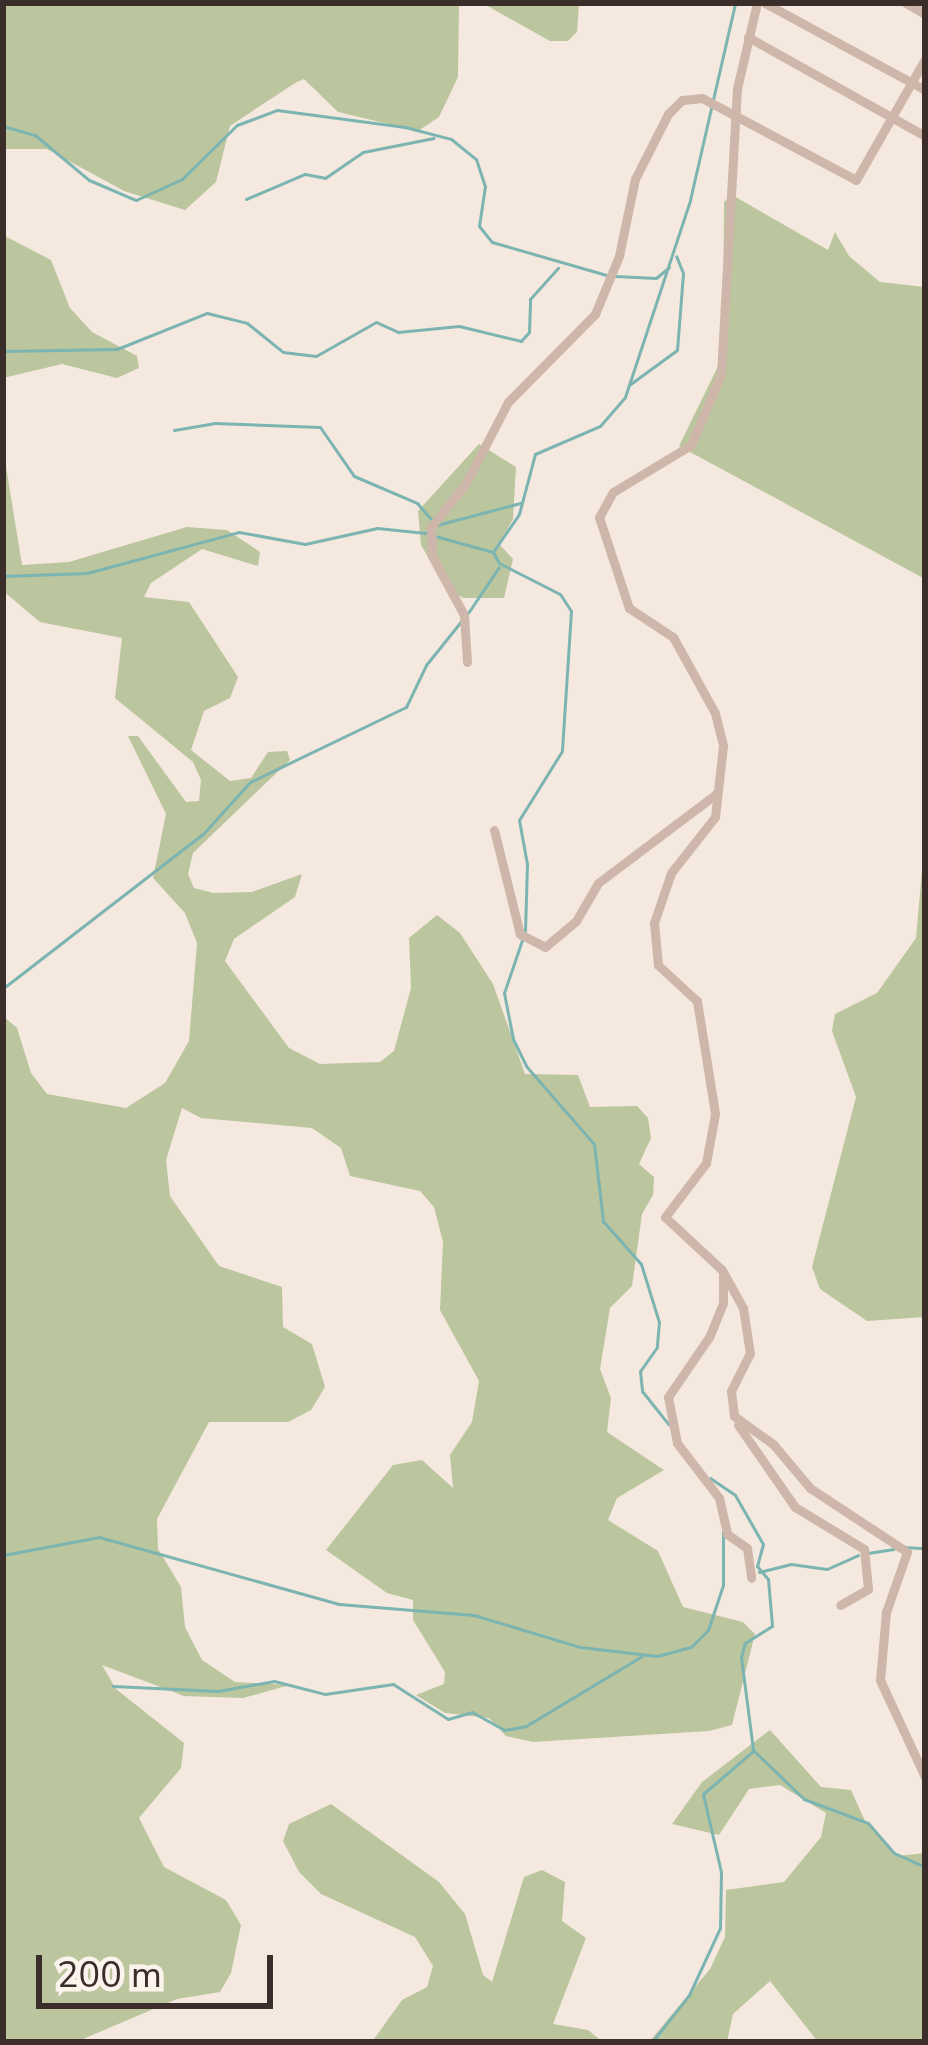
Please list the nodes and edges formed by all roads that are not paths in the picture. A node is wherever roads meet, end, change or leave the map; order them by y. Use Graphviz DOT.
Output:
graph roads {
  1 [pos="761,3"];
  2 [pos="906,3"];
  3 [pos="925,14"];
  4 [pos="748,37"];
  5 [pos="925,59"];
  6 [pos="912,83"];
  7 [pos="925,91"];
  8 [pos="735,112"];
  9 [pos="893,118"];
  10 [pos="925,136"];
  11 [pos="467,662"];
  12 [pos="719,791"];
  13 [pos="494,830"];
  14 [pos="722,1270"];
  15 [pos="736,1420"];
  16 [pos="751,1578"];
  17 [pos="840,1605"];
  18 [pos="925,1777"];
  1 -- 4 [label="street"];
  1 -- 6 [label="street"];
  2 -- 3 [label="street"];
  4 -- 8 [label="street"];
  4 -- 9 [label="street"];
  5 -- 6 [label="street"];
  6 -- 7 [label="street"];
  6 -- 9 [label="street"];
  8 -- 9 [label="street"];
  8 -- 11 [label="street"];
  8 -- 12 [label="street"];
  9 -- 10 [label="street"];
  12 -- 13 [label="street"];
  12 -- 14 [label="street"];
  14 -- 15 [label="street"];
  14 -- 16 [label="street"];
  15 -- 17 [label="street"];
  15 -- 18 [label="street"];
}
